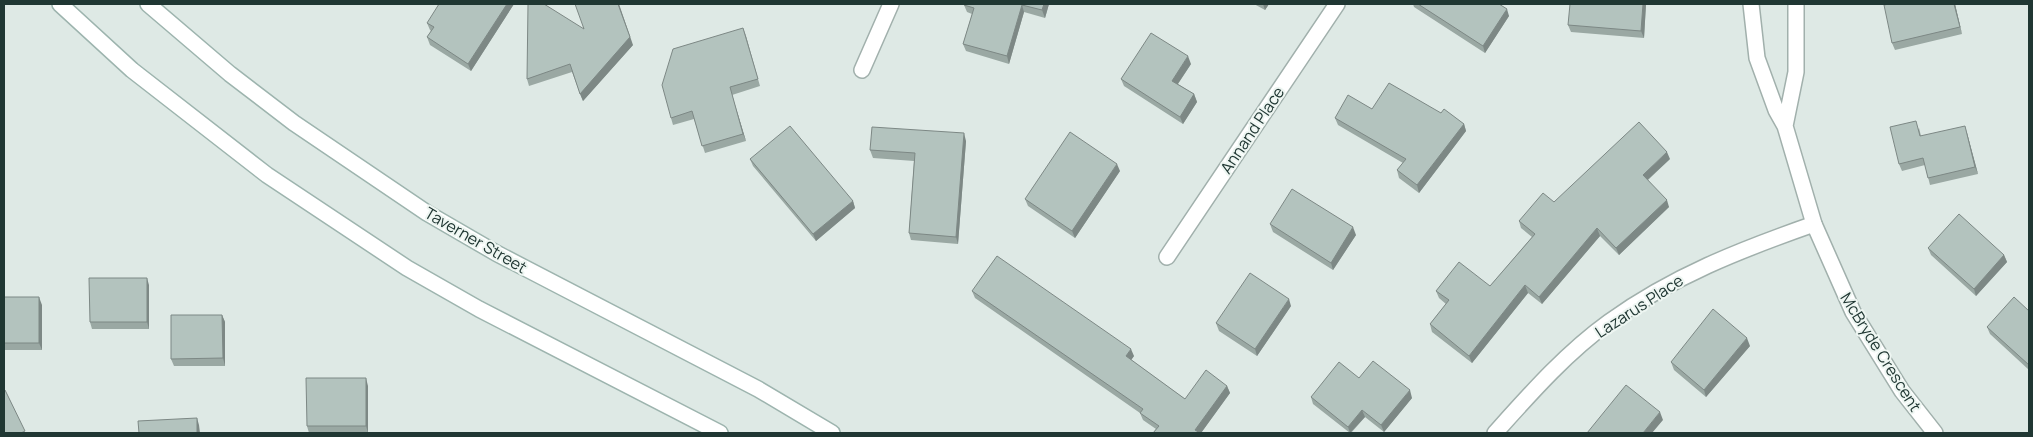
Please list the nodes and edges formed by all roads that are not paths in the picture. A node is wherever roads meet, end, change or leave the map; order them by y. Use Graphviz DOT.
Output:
graph roads {
  1 [pos="60,4"];
  2 [pos="148,4"];
  3 [pos="891,4"];
  4 [pos="1337,4"];
  5 [pos="1751,4"];
  6 [pos="1796,4"];
  7 [pos="862,70"];
  8 [pos="1785,126"];
  9 [pos="1814,224"];
  10 [pos="1167,257"];
  11 [pos="720,433"];
  12 [pos="832,433"];
  13 [pos="1495,433"];
  14 [pos="1934,433"];
  1 -- 11 [label="main road"];
  2 -- 12 [label="main road, Taverner Street"];
  3 -- 7 [label="main road"];
  4 -- 10 [label="main road, Annand Place"];
  5 -- 8 [label="main road, McBryde Crescent"];
  6 -- 8 [label="main road, McBryde Crescent"];
  8 -- 9 [label="main road, McBryde Crescent"];
  9 -- 13 [label="main road, Lazarus Place"];
  9 -- 14 [label="main road, McBryde Crescent"];
}
